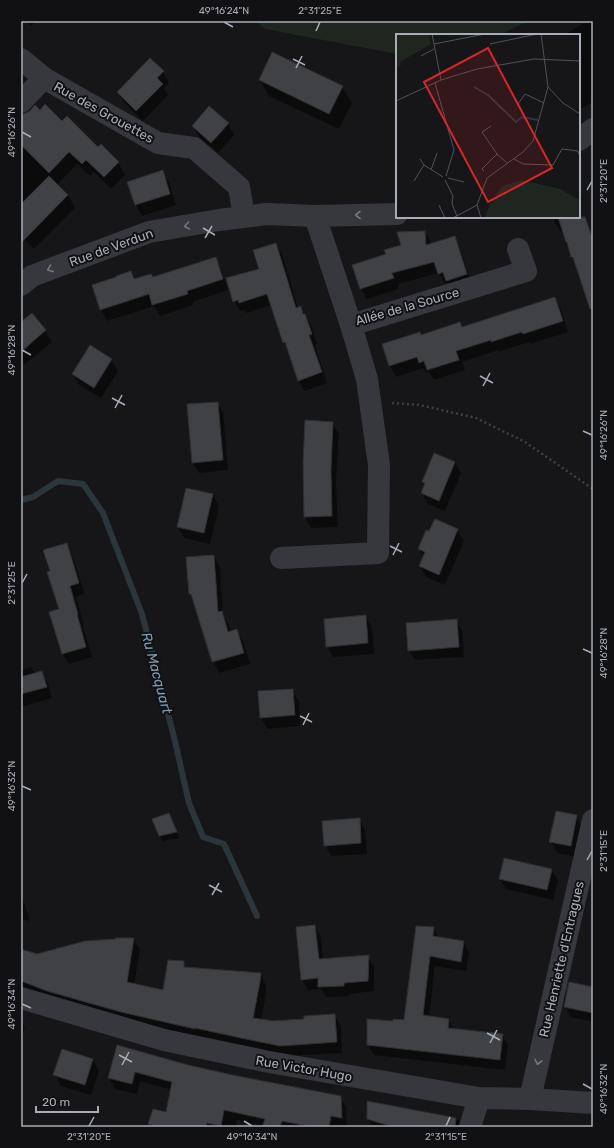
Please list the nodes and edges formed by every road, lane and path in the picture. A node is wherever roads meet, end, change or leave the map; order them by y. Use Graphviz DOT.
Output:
graph roads {
  1 [pos="21,59"];
  2 [pos="44,78"];
  3 [pos="21,102"];
  4 [pos="593,129"];
  5 [pos="580,139"];
  6 [pos="396,214"];
  7 [pos="244,216"];
  8 [pos="315,216"];
  9 [pos="518,249"];
  10 [pos="21,285"];
  11 [pos="351,325"];
  12 [pos="370,401"];
  13 [pos="593,489"];
  14 [pos="281,558"];
  15 [pos="593,820"];
  16 [pos="21,998"];
  17 [pos="479,1098"];
  18 [pos="530,1099"];
  19 [pos="593,1103"];
  20 [pos="470,1127"];
  1 -- 2 [label="street, Rue des Grouettes"];
  2 -- 3 [label="street, Rue des Grouettes"];
  2 -- 7 [label="street, Rue des Grouettes"];
  4 -- 5 [label="street"];
  6 -- 8 [label="street, Rue de Verdun, one-way"];
  7 -- 8 [label="street, Rue de Verdun"];
  7 -- 10 [label="street, Rue de Verdun, one-way"];
  8 -- 11 [label="street, Allée de la Source"];
  9 -- 11 [label="street, Allée de la Source"];
  11 -- 12 [label="street"];
  12 -- 13 [label="path"];
  12 -- 14 [label="street"];
  15 -- 18 [label="street, Rue Henriette d'Entragues, one-way"];
  16 -- 17 [label="street, Rue Victor Hugo"];
  17 -- 18 [label="street, Rue Victor Hugo"];
  17 -- 20 [label="street"];
  18 -- 19 [label="street, Rue Victor Hugo"];
}
